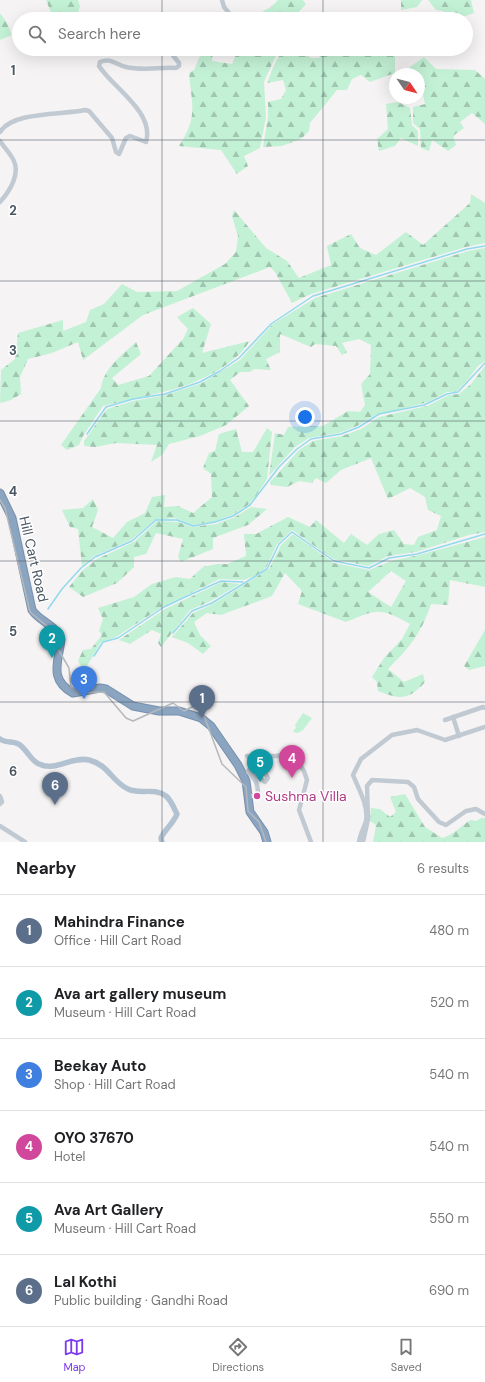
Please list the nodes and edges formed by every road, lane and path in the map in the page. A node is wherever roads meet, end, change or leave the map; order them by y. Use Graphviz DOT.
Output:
graph roads {
  1 [pos="222,0"];
  2 [pos="228,12"];
  3 [pos="174,56"];
  4 [pos="0,132"];
  5 [pos="0,141"];
  6 [pos="0,202"];
  7 [pos="0,493"];
  8 [pos="485,708"];
  9 [pos="453,717"];
  10 [pos="445,720"];
  11 [pos="485,727"];
  12 [pos="459,736"];
  13 [pos="0,739"];
  14 [pos="0,796"];
  15 [pos="248,797"];
  16 [pos="0,804"];
  17 [pos="485,814"];
  18 [pos="0,826"];
  19 [pos="25,842"];
  20 [pos="162,842"];
  21 [pos="267,842"];
  22 [pos="311,842"];
  23 [pos="359,842"];
  24 [pos="363,842"];
  1 -- 2 [label="street"];
  3 -- 4 [label="street"];
  5 -- 6 [label="street"];
  7 -- 15 [label="highway, Hill Cart Road"];
  8 -- 9 [label="street"];
  9 -- 10 [label="street"];
  9 -- 12 [label="street"];
  11 -- 12 [label="street"];
  12 -- 23 [label="street"];
  13 -- 20 [label="main road"];
  14 -- 16 [label="street"];
  15 -- 21 [label="highway, Hill Cart Road"];
  15 -- 22 [label="street"];
  17 -- 24 [label="street"];
  18 -- 19 [label="street"];
}
